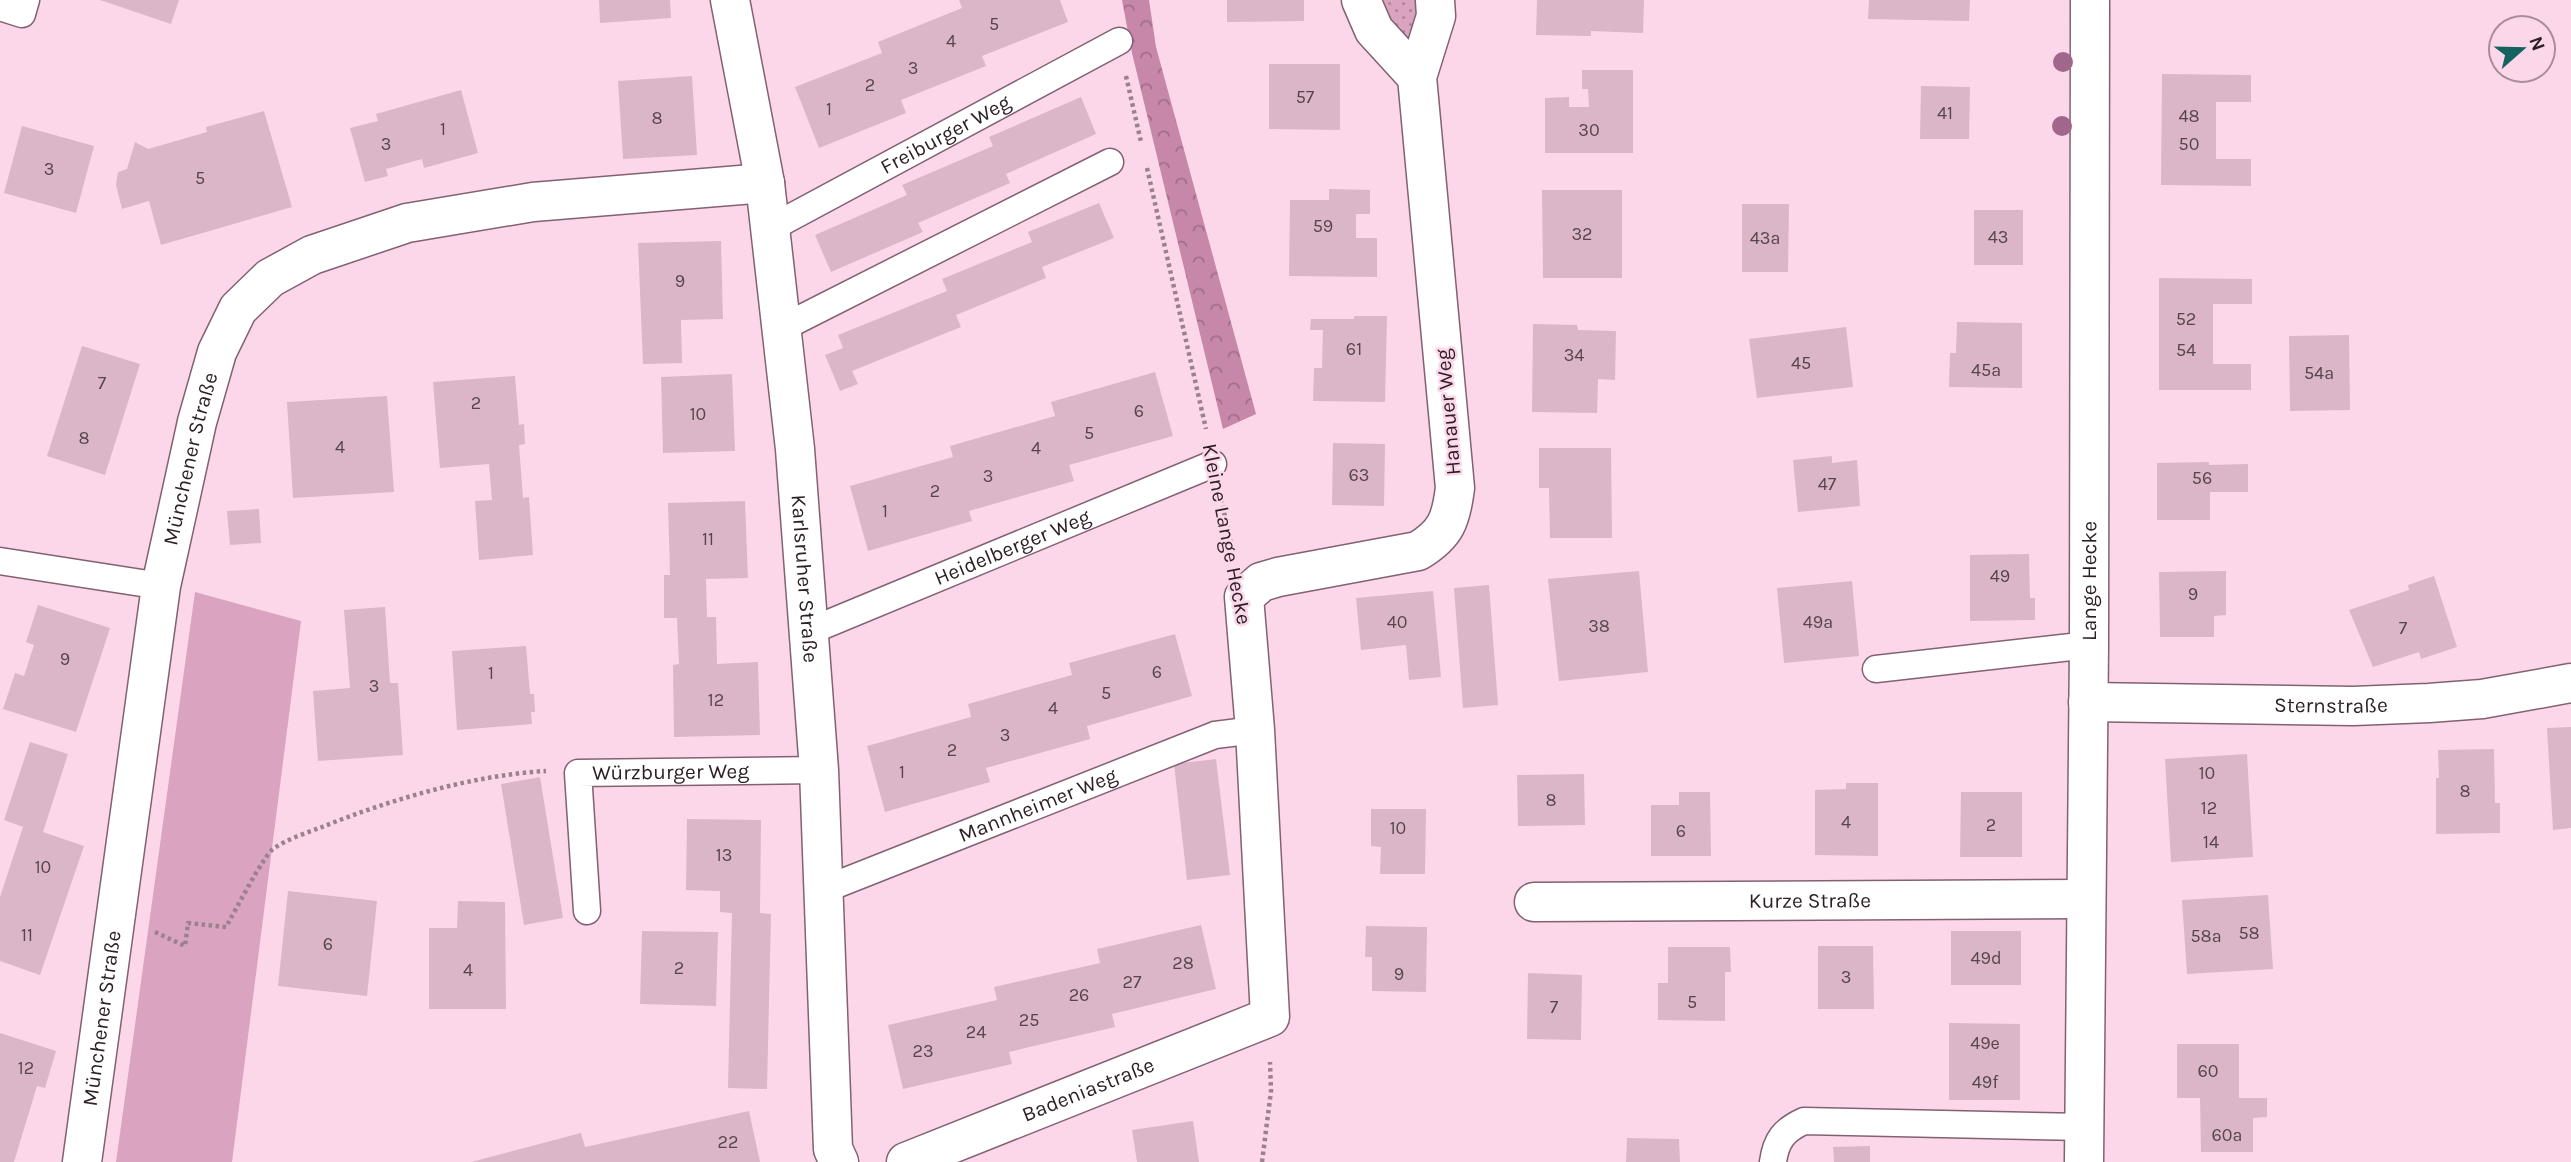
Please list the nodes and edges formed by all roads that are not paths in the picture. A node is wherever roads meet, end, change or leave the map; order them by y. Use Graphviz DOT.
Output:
graph roads {
  1 [pos="26,0"];
  2 [pos="730,0"];
  3 [pos="1361,0"];
  4 [pos="1435,0"];
  5 [pos="2090,0"];
  6 [pos="0,7"];
  7 [pos="1119,41"];
  8 [pos="1416,77"];
  9 [pos="1110,162"];
  10 [pos="765,183"];
  11 [pos="771,228"];
  12 [pos="780,329"];
  13 [pos="1213,464"];
  14 [pos="0,561"];
  15 [pos="161,586"];
  16 [pos="1244,597"];
  17 [pos="810,631"];
  18 [pos="2089,645"];
  19 [pos="1876,669"];
  20 [pos="2571,683"];
  21 [pos="2088,702"];
  22 [pos="1255,730"];
  23 [pos="819,770"];
  24 [pos="823,890"];
  25 [pos="2086,899"];
  26 [pos="1534,902"];
  27 [pos="587,911"];
  28 [pos="1270,1017"];
  29 [pos="2084,1144"];
  30 [pos="82,1162"];
  31 [pos="839,1162"];
  32 [pos="906,1162"];
  33 [pos="1773,1162"];
  1 -- 6 [label="lane"];
  2 -- 10 [label="street, Karlsruher Straße"];
  3 -- 8 [label="street"];
  4 -- 8 [label="street, Hanauer Weg"];
  5 -- 18 [label="street, Lange Hecke"];
  7 -- 11 [label="lane, Freiburger Weg"];
  8 -- 16 [label="street, Hanauer Weg"];
  9 -- 12 [label="lane"];
  10 -- 11 [label="street, Karlsruher Straße"];
  10 -- 15 [label="street, Münchener Straße"];
  11 -- 12 [label="street, Karlsruher Straße"];
  12 -- 17 [label="street, Karlsruher Straße"];
  13 -- 17 [label="lane, Heidelberger Weg"];
  14 -- 15 [label="lane"];
  15 -- 30 [label="street, Münchener Straße"];
  16 -- 22 [label="street, Kleine Lange Hecke"];
  17 -- 23 [label="street, Karlsruher Straße"];
  18 -- 19 [label="lane"];
  18 -- 21 [label="street, Lange Hecke"];
  20 -- 21 [label="street, Sternstraße"];
  21 -- 25 [label="street, Lange Hecke"];
  22 -- 24 [label="lane, Mannheimer Weg"];
  22 -- 28 [label="street, Kleine Lange Hecke"];
  23 -- 24 [label="street, Karlsruher Straße"];
  23 -- 27 [label="lane, Würzburger Weg"];
  24 -- 31 [label="street, Karlsruher Straße"];
  25 -- 26 [label="street, Kurze Straße"];
  25 -- 29 [label="street, Lange Hecke"];
  28 -- 32 [label="street, Badeniastraße"];
  29 -- 33 [label="lane"];
}
